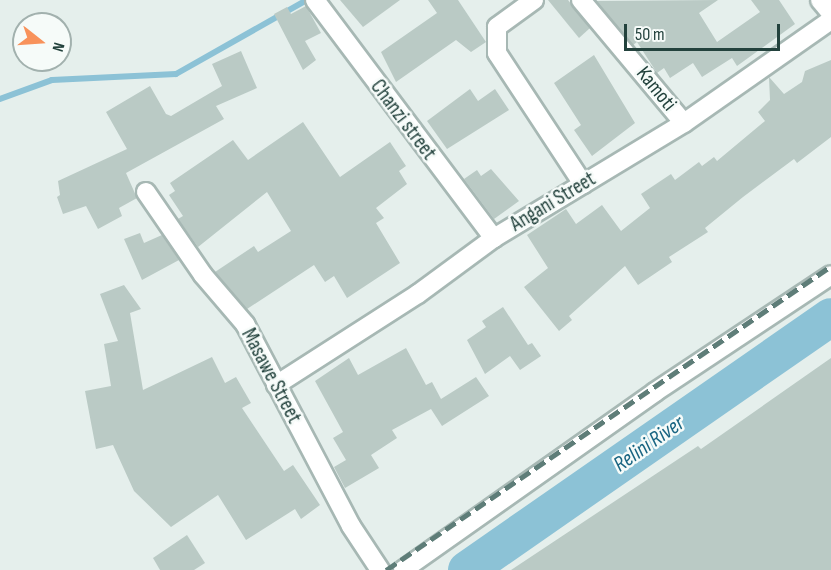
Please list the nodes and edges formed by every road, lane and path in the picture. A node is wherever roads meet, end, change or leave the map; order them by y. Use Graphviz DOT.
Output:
graph roads {
  1 [pos="315,0"];
  2 [pos="534,0"];
  3 [pos="581,0"];
  4 [pos="820,0"];
  5 [pos="831,14"];
  6 [pos="831,20"];
  7 [pos="684,123"];
  8 [pos="583,184"];
  9 [pos="146,192"];
  10 [pos="494,238"];
  11 [pos="831,275"];
  12 [pos="276,385"];
  13 [pos="380,570"];
  14 [pos="403,570"];
  1 -- 10 [label="street, Chanzi street"];
  2 -- 8 [label="street"];
  3 -- 7 [label="street, Kamoti"];
  4 -- 5 [label="street"];
  6 -- 7 [label="street, Angani Street"];
  7 -- 8 [label="street, Angani Street"];
  8 -- 10 [label="street, Angani Street"];
  9 -- 12 [label="street, Masawe Street"];
  10 -- 12 [label="street, Angani Street"];
  11 -- 14 [label="street"];
  12 -- 13 [label="street, Masawe Street"];
}
